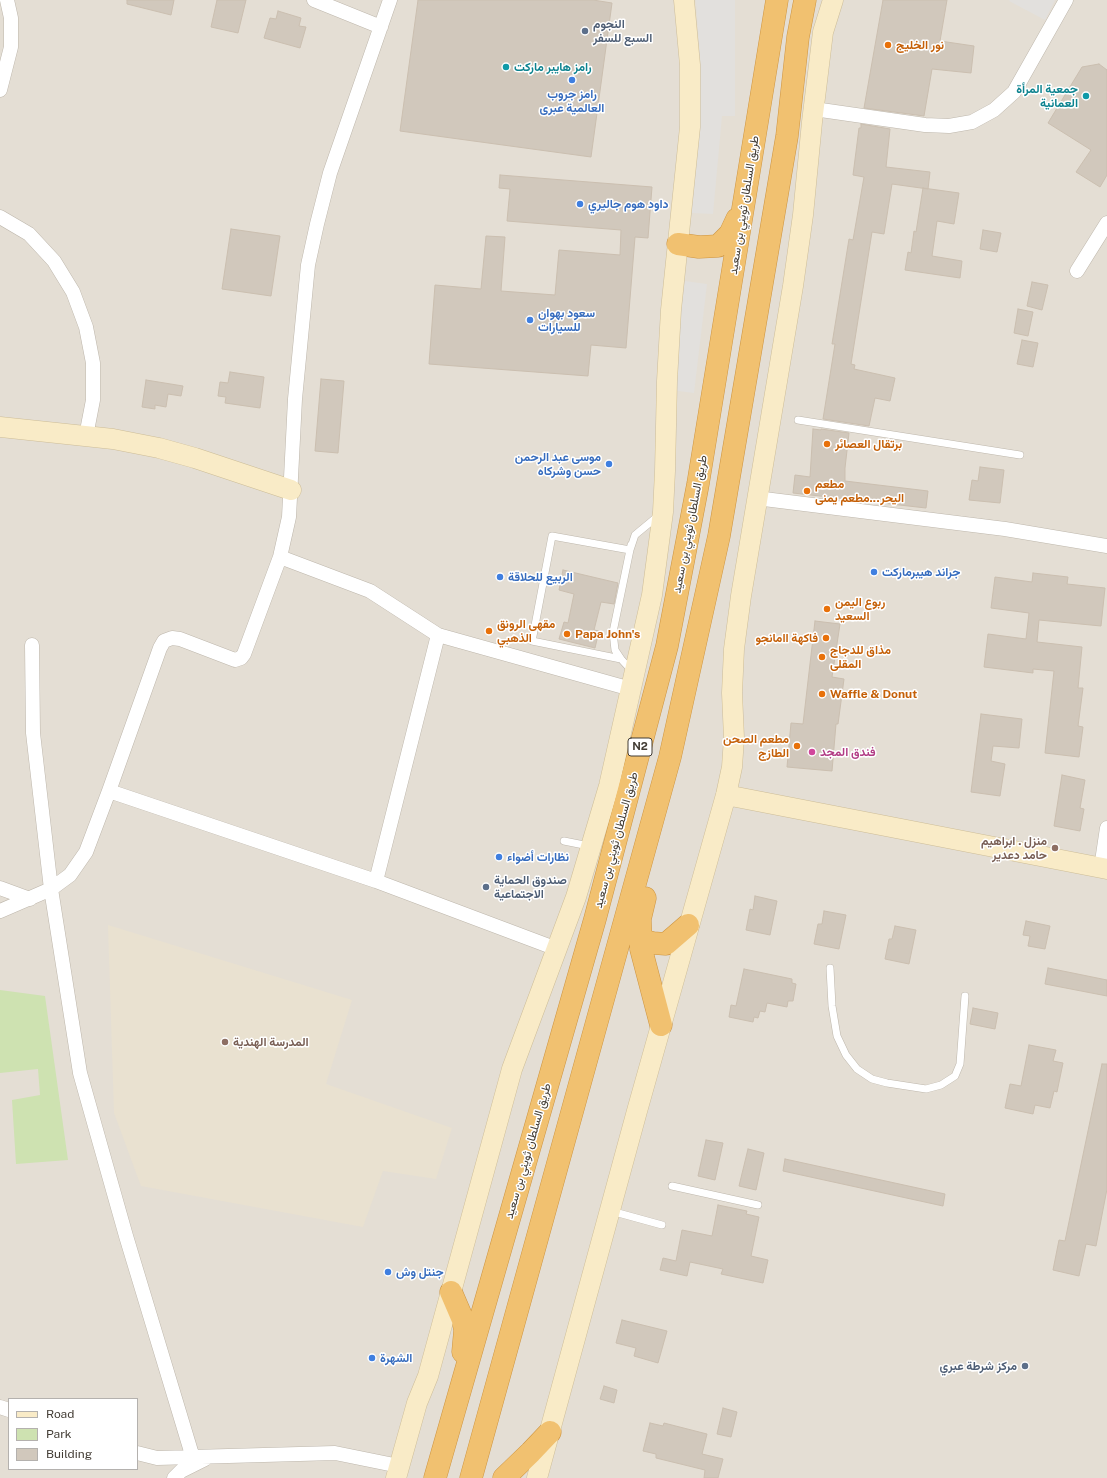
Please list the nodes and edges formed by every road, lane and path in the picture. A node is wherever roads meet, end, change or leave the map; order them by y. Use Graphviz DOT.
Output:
graph roads {
  1 [pos="7,0"];
  2 [pos="314,0"];
  3 [pos="390,0"];
  4 [pos="684,0"];
  5 [pos="777,0"];
  6 [pos="805,0"];
  7 [pos="833,0"];
  8 [pos="1066,0"];
  9 [pos="381,27"];
  10 [pos="0,90"];
  11 [pos="814,108"];
  12 [pos="743,205"];
  13 [pos="0,217"];
  14 [pos="1107,223"];
  15 [pos="678,244"];
  16 [pos="1077,272"];
  17 [pos="798,420"];
  18 [pos="0,427"];
  19 [pos="86,436"];
  20 [pos="1020,454"];
  21 [pos="291,490"];
  22 [pos="756,498"];
  23 [pos="662,512"];
  24 [pos="718,536"];
  25 [pos="631,545"];
  26 [pos="1107,546"];
  27 [pos="280,557"];
  28 [pos="438,635"];
  29 [pos="32,645"];
  30 [pos="621,659"];
  31 [pos="633,682"];
  32 [pos="109,791"];
  33 [pos="726,795"];
  34 [pos="1107,828"];
  35 [pos="564,841"];
  36 [pos="591,847"];
  37 [pos="1104,869"];
  38 [pos="376,881"];
  39 [pos="0,888"];
  40 [pos="51,889"];
  41 [pos="30,899"];
  42 [pos="0,911"];
  43 [pos="688,925"];
  44 [pos="639,939"];
  45 [pos="557,949"];
  46 [pos="830,968"];
  47 [pos="965,996"];
  48 [pos="661,1026"];
  49 [pos="512,1069"];
  50 [pos="672,1186"];
  51 [pos="758,1205"];
  52 [pos="610,1211"];
  53 [pos="662,1225"];
  54 [pos="454,1237"];
  55 [pos="451,1292"];
  56 [pos="456,1400"];
  57 [pos="417,1403"];
  58 [pos="550,1432"];
  59 [pos="138,1453"];
  60 [pos="209,1457"];
  61 [pos="193,1458"];
  62 [pos="398,1472"];
  63 [pos="174,1478"];
  64 [pos="435,1478"];
  65 [pos="471,1478"];
  66 [pos="504,1478"];
  67 [pos="538,1478"];
  1 -- 10 [label="street"];
  2 -- 9 [label="street"];
  3 -- 9 [label="street"];
  4 -- 15 [label="street"];
  5 -- 12 [label="highway, طريق السلطان ثويني بن سعيد / N2"];
  6 -- 24 [label="highway"];
  7 -- 11 [label="street"];
  8 -- 11 [label="street"];
  9 -- 21 [label="street"];
  11 -- 22 [label="street"];
  12 -- 15 [label="highway"];
  12 -- 56 [label="highway, طريق السلطان ثويني بن سعيد / N2"];
  13 -- 19 [label="street"];
  14 -- 16 [label="street"];
  15 -- 23 [label="street"];
  17 -- 20 [label="lane"];
  18 -- 19 [label="street"];
  19 -- 21 [label="street"];
  21 -- 27 [label="street"];
  22 -- 26 [label="street"];
  22 -- 33 [label="street"];
  23 -- 25 [label="lane"];
  23 -- 31 [label="street"];
  24 -- 44 [label="highway"];
  24 -- 65 [label="highway"];
  25 -- 30 [label="lane"];
  25 -- 30 [label="lane"];
  27 -- 28 [label="street"];
  27 -- 32 [label="street"];
  28 -- 31 [label="street"];
  28 -- 38 [label="street"];
  29 -- 40 [label="street"];
  30 -- 31 [label="lane"];
  31 -- 36 [label="street"];
  32 -- 38 [label="street"];
  32 -- 40 [label="street"];
  33 -- 37 [label="street"];
  33 -- 43 [label="street"];
  34 -- 37 [label="street"];
  35 -- 36 [label="lane"];
  36 -- 45 [label="street"];
  38 -- 45 [label="street"];
  39 -- 41 [label="street"];
  40 -- 41 [label="street"];
  40 -- 61 [label="street"];
  41 -- 42 [label="street"];
  43 -- 44 [label="highway"];
  43 -- 48 [label="street"];
  44 -- 48 [label="highway"];
  45 -- 49 [label="street"];
  46 -- 47 [label="lane"];
  48 -- 52 [label="street"];
  49 -- 54 [label="street"];
  49 -- 55 [label="street"];
  50 -- 51 [label="lane"];
  52 -- 53 [label="lane"];
  52 -- 58 [label="street"];
  54 -- 55 [label="street"];
  54 -- 57 [label="street"];
  55 -- 56 [label="highway"];
  55 -- 57 [label="street"];
  56 -- 64 [label="highway, طريق السلطان ثويني بن سعيد / N2"];
  57 -- 62 [label="street"];
  58 -- 66 [label="highway"];
  58 -- 67 [label="street"];
  59 -- 61 [label="street"];
  60 -- 61 [label="street"];
  60 -- 62 [label="street"];
  60 -- 63 [label="street"];
}
